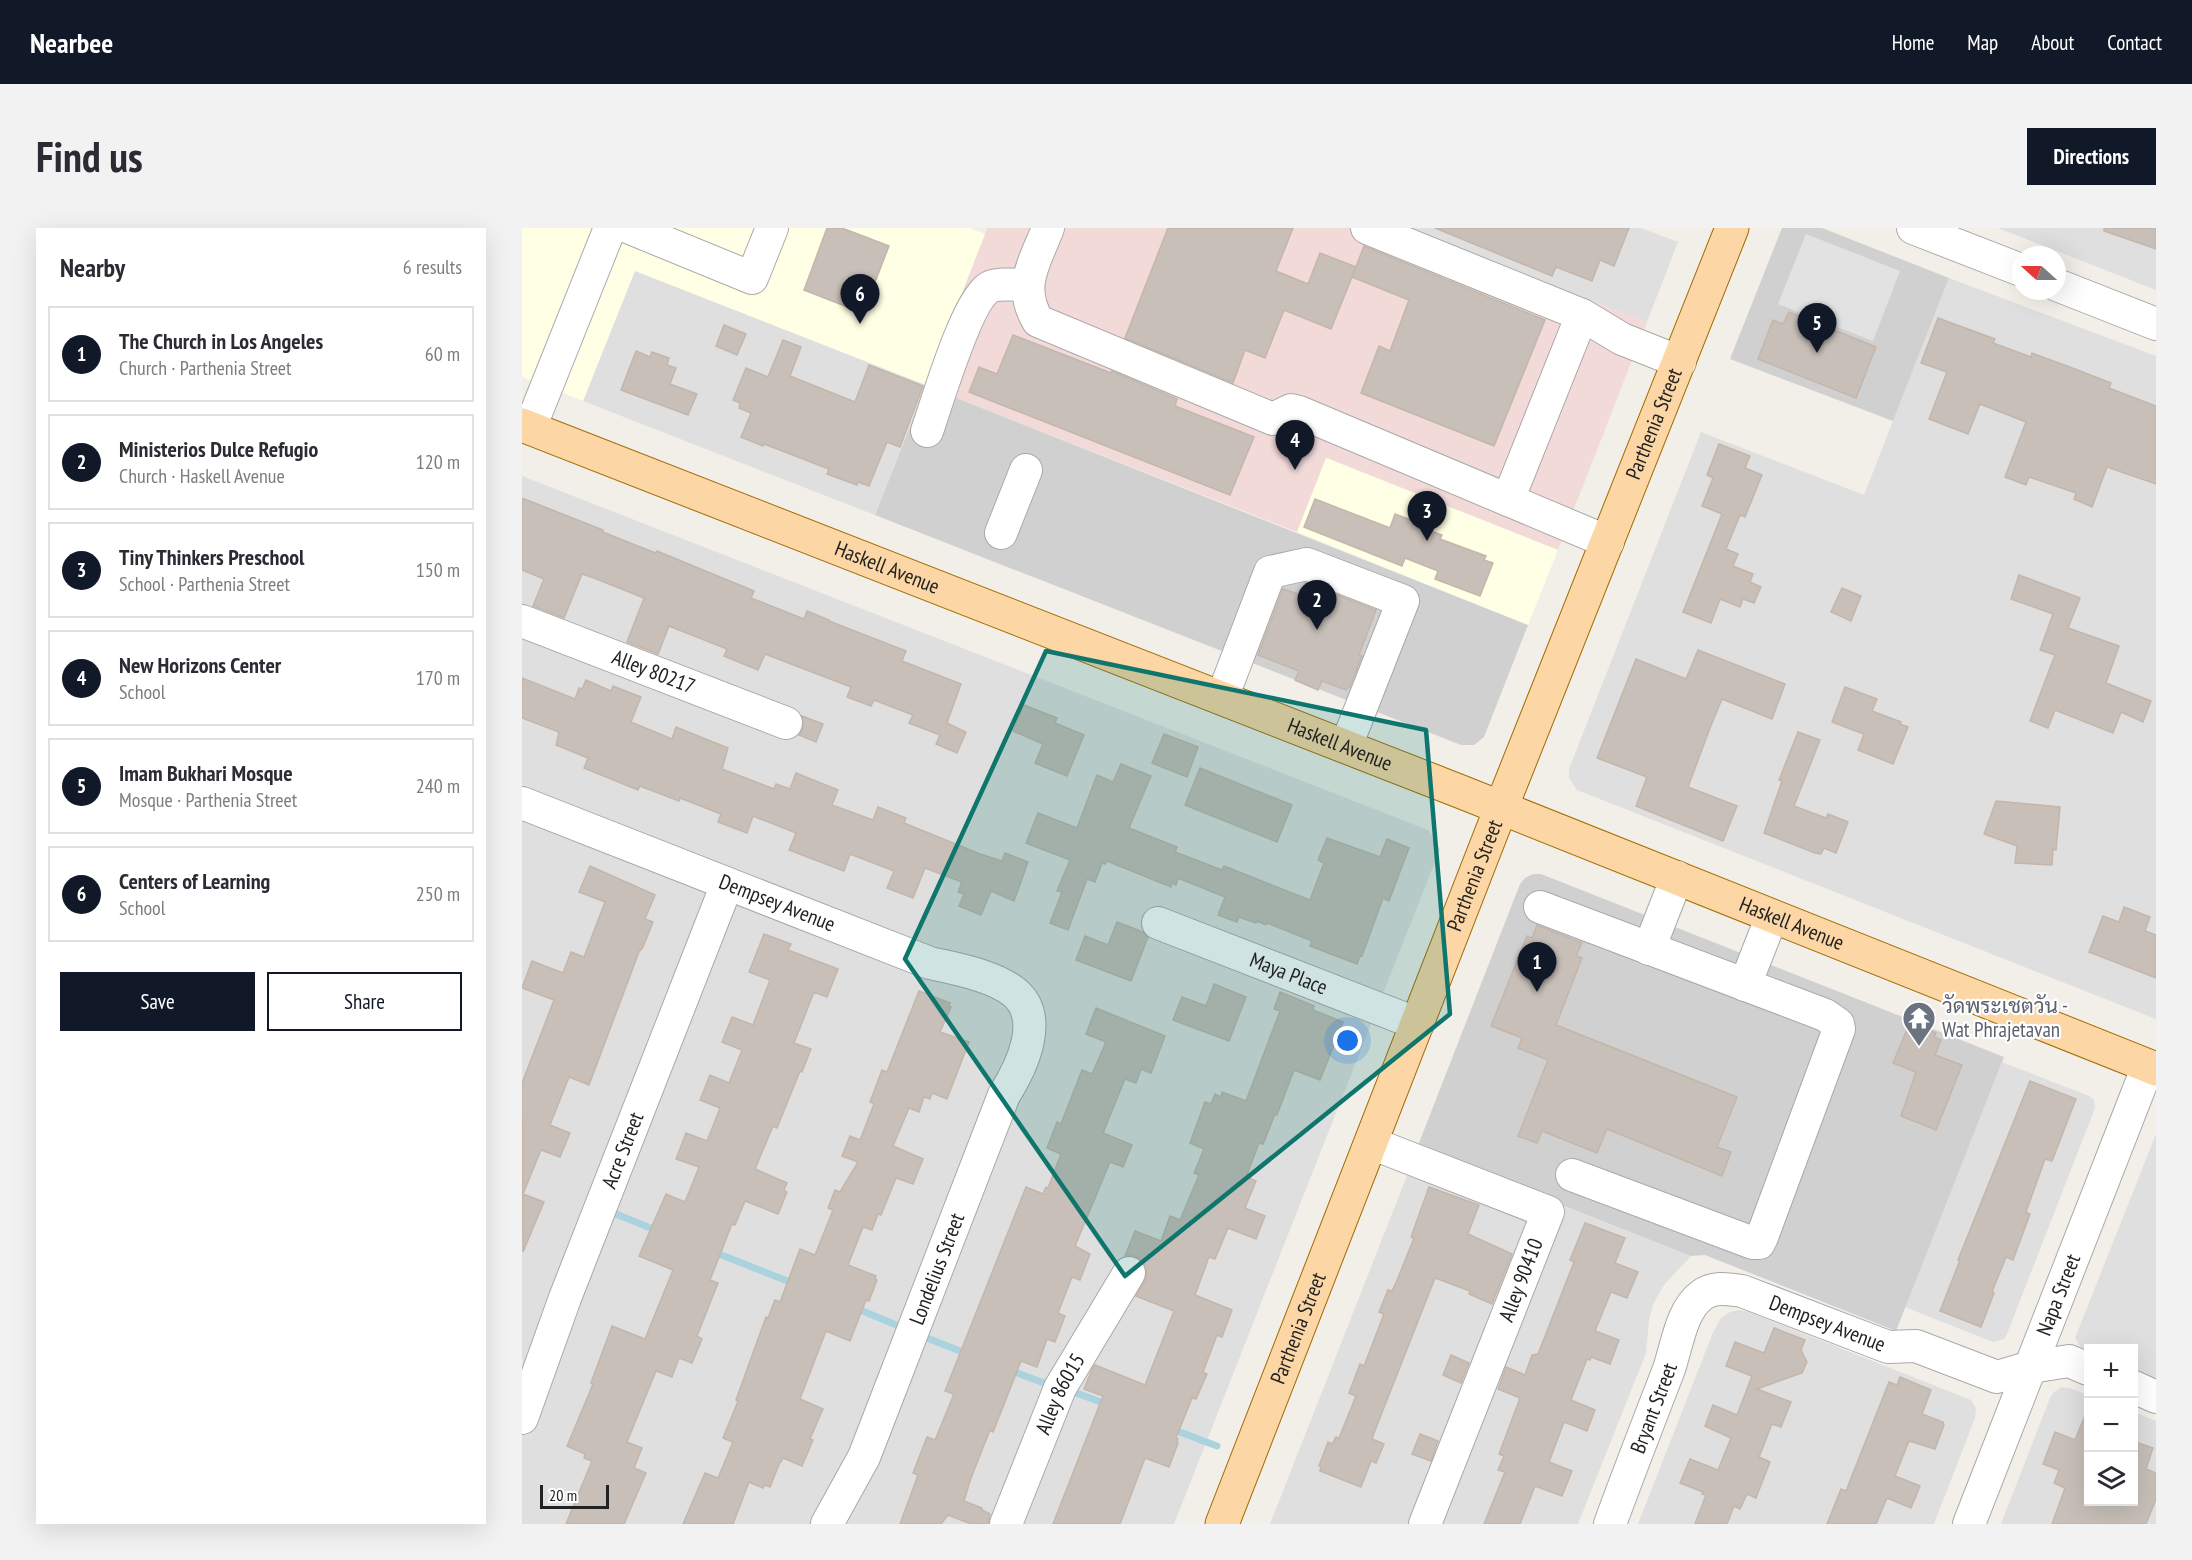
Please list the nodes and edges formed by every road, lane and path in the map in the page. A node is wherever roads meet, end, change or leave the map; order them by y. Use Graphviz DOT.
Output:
graph roads {
  1 [pos="772,228"];
  2 [pos="1048,228"];
  3 [pos="1367,228"];
  4 [pos="1732,228"];
  5 [pos="1913,228"];
  6 [pos="609,234"];
  7 [pos="2012,266"];
  8 [pos="1027,285"];
  9 [pos="2066,289"];
  10 [pos="1582,315"];
  11 [pos="2156,324"];
  12 [pos="1680,362"];
  13 [pos="526,426"];
  14 [pos="927,432"];
  15 [pos="1026,470"];
  16 [pos="1508,500"];
  17 [pos="1001,533"];
  18 [pos="1608,542"];
  19 [pos="522,621"];
  20 [pos="1222,698"];
  21 [pos="786,723"];
  22 [pos="1346,747"];
  23 [pos="522,803"];
  24 [pos="1501,808"];
  25 [pos="1677,877"];
  26 [pos="727,884"];
  27 [pos="1540,907"];
  28 [pos="1772,916"];
  29 [pos="1158,922"];
  30 [pos="1649,949"];
  31 [pos="1745,985"];
  32 [pos="1026,1009"];
  33 [pos="1418,1024"];
  34 [pos="2152,1067"];
  35 [pos="1371,1143"];
  36 [pos="1572,1175"];
  37 [pos="1129,1273"];
  38 [pos="1703,1293"];
  39 [pos="2031,1367"];
  40 [pos="2084,1367"];
  41 [pos="2138,1389"];
  42 [pos="2156,1397"];
  43 [pos="522,1418"];
  44 [pos="827,1524"];
  45 [pos="1006,1524"];
  46 [pos="1222,1524"];
  47 [pos="1425,1524"];
  48 [pos="1610,1524"];
  49 [pos="1970,1524"];
  1 -- 6 [label="street"];
  2 -- 8 [label="street"];
  3 -- 10 [label="street"];
  4 -- 12 [label="main road, Parthenia Street"];
  5 -- 7 [label="street"];
  6 -- 13 [label="street"];
  8 -- 14 [label="street"];
  8 -- 16 [label="street"];
  9 -- 11 [label="street"];
  10 -- 12 [label="street"];
  10 -- 16 [label="street"];
  12 -- 18 [label="main road, Parthenia Street"];
  13 -- 20 [label="main road, Haskell Avenue"];
  15 -- 17 [label="street"];
  16 -- 18 [label="street"];
  18 -- 24 [label="main road, Parthenia Street"];
  19 -- 21 [label="street, Alley 80217"];
  20 -- 22 [label="main road, Haskell Avenue"];
  20 -- 22 [label="street"];
  22 -- 24 [label="main road, Haskell Avenue"];
  23 -- 26 [label="street, Dempsey Avenue"];
  24 -- 25 [label="main road, Haskell Avenue"];
  24 -- 33 [label="main road, Parthenia Street"];
  25 -- 28 [label="main road, Haskell Avenue"];
  25 -- 30 [label="street"];
  26 -- 32 [label="street, Dempsey Avenue"];
  26 -- 43 [label="street, Acre Street"];
  27 -- 30 [label="street"];
  28 -- 31 [label="street"];
  28 -- 34 [label="main road, Haskell Avenue"];
  29 -- 33 [label="street, Maya Place"];
  30 -- 31 [label="street"];
  31 -- 36 [label="street"];
  32 -- 44 [label="street, Londelius Street"];
  33 -- 35 [label="main road, Parthenia Street"];
  34 -- 39 [label="street, Napa Street"];
  35 -- 46 [label="main road, Parthenia Street"];
  35 -- 47 [label="street, Alley 90410"];
  37 -- 45 [label="street, Alley 86015"];
  38 -- 39 [label="street, Dempsey Avenue"];
  38 -- 48 [label="street, Bryant Street"];
  39 -- 40 [label="street, Dempsey Avenue"];
  39 -- 49 [label="street, Napa Street"];
  41 -- 42 [label="street"];
}
